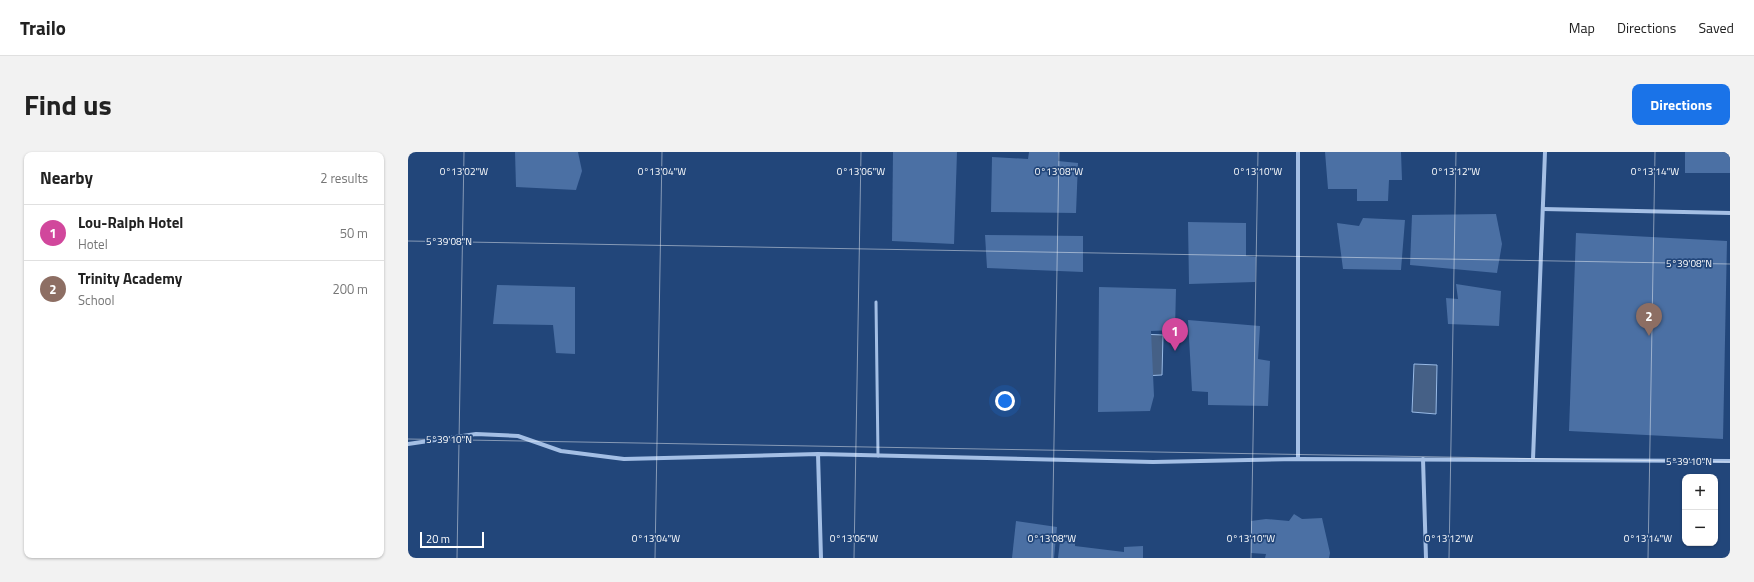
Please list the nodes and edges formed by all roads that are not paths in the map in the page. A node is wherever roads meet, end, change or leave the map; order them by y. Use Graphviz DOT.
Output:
graph roads {
  1 [pos="1298,152"];
  2 [pos="1545,152"];
  3 [pos="1542,209"];
  4 [pos="1730,213"];
  5 [pos="876,302"];
  6 [pos="408,444"];
  7 [pos="818,454"];
  8 [pos="878,456"];
  9 [pos="1298,458"];
  10 [pos="1423,459"];
  11 [pos="1533,459"];
  12 [pos="1730,461"];
  13 [pos="822,558"];
  14 [pos="1426,558"];
  1 -- 9 [label="street"];
  2 -- 3 [label="street"];
  3 -- 4 [label="street"];
  3 -- 11 [label="street"];
  5 -- 8 [label="lane"];
  6 -- 7 [label="street"];
  7 -- 8 [label="street"];
  7 -- 13 [label="street"];
  8 -- 9 [label="street"];
  9 -- 10 [label="street"];
  10 -- 11 [label="street"];
  10 -- 14 [label="street"];
  11 -- 12 [label="street"];
}
